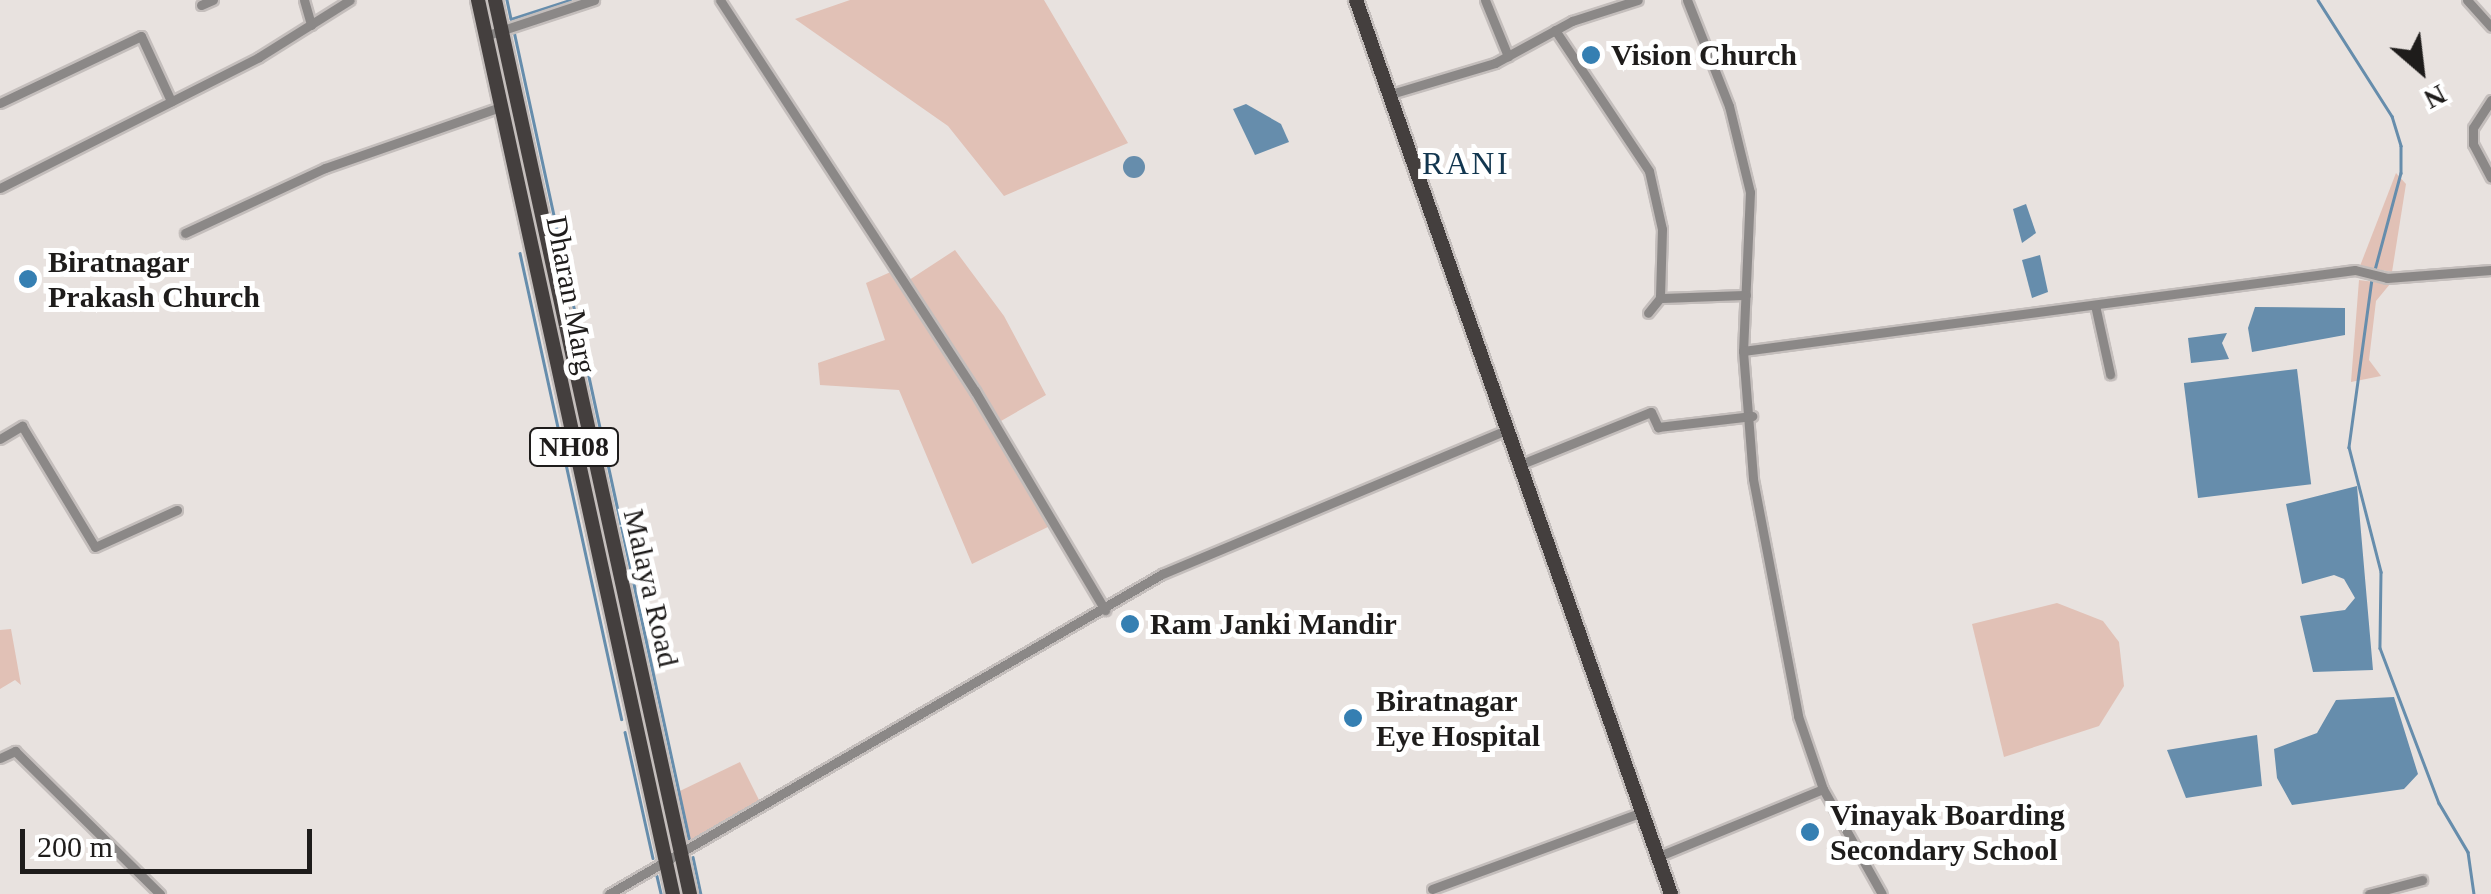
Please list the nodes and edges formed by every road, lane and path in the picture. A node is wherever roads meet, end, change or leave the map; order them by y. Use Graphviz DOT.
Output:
graph roads {
  1 [pos="214,0"];
  2 [pos="304,0"];
  3 [pos="350,0"];
  4 [pos="478,0"];
  5 [pos="496,0"];
  6 [pos="594,0"];
  7 [pos="720,0"];
  8 [pos="1356,0"];
  9 [pos="1485,0"];
  10 [pos="1638,0"];
  11 [pos="1686,0"];
  12 [pos="2467,0"];
  13 [pos="202,5"];
  14 [pos="311,25"];
  15 [pos="2491,27"];
  16 [pos="1555,30"];
  17 [pos="502,31"];
  18 [pos="485,36"];
  19 [pos="1508,56"];
  20 [pos="1390,94"];
  21 [pos="2491,100"];
  22 [pos="171,101"];
  23 [pos="0,103"];
  24 [pos="504,106"];
  25 [pos="2491,178"];
  26 [pos="0,188"];
  27 [pos="186,233"];
  28 [pos="2491,270"];
  29 [pos="1746,296"];
  30 [pos="1660,298"];
  31 [pos="2094,305"];
  32 [pos="1648,313"];
  33 [pos="1744,351"];
  34 [pos="2110,374"];
  35 [pos="1752,416"];
  36 [pos="1504,431"];
  37 [pos="0,439"];
  38 [pos="1516,466"];
  39 [pos="177,510"];
  40 [pos="1105,610"];
  41 [pos="631,624"];
  42 [pos="614,628"];
  43 [pos="0,758"];
  44 [pos="1823,789"];
  45 [pos="1640,813"];
  46 [pos="682,854"];
  47 [pos="1657,857"];
  48 [pos="666,862"];
  49 [pos="2422,880"];
  50 [pos="1432,888"];
  51 [pos="160,894"];
  52 [pos="610,894"];
  53 [pos="673,894"];
  54 [pos="690,894"];
  55 [pos="1670,894"];
  56 [pos="1882,894"];
  57 [pos="2369,894"];
  1 -- 13 [label="street"];
  2 -- 14 [label="street"];
  3 -- 14 [label="street"];
  4 -- 18 [label="main road, Dharan Marg / NH08"];
  5 -- 17 [label="main road, Malaya Road / NH08"];
  6 -- 17 [label="street"];
  7 -- 40 [label="street"];
  8 -- 20 [label="main road"];
  9 -- 19 [label="street"];
  10 -- 16 [label="street"];
  11 -- 29 [label="street"];
  12 -- 15 [label="street"];
  14 -- 22 [label="street"];
  16 -- 19 [label="street"];
  16 -- 30 [label="street"];
  17 -- 18 [label="street"];
  17 -- 41 [label="main road, Malaya Road / NH08"];
  18 -- 24 [label="main road, Dharan Marg / NH08"];
  19 -- 20 [label="street"];
  20 -- 36 [label="main road"];
  21 -- 25 [label="street"];
  22 -- 23 [label="street"];
  22 -- 26 [label="street"];
  24 -- 27 [label="street"];
  24 -- 42 [label="main road, Dharan Marg / NH08"];
  28 -- 31 [label="street"];
  29 -- 30 [label="street"];
  29 -- 33 [label="street"];
  30 -- 32 [label="street"];
  31 -- 33 [label="street"];
  31 -- 34 [label="street"];
  33 -- 35 [label="street"];
  35 -- 38 [label="street"];
  35 -- 44 [label="street"];
  36 -- 38 [label="main road"];
  36 -- 40 [label="street"];
  37 -- 39 [label="street"];
  38 -- 45 [label="main road"];
  40 -- 46 [label="street"];
  41 -- 42 [label="main road"];
  41 -- 46 [label="main road, Malaya Road / NH08"];
  42 -- 48 [label="main road, Dharan Marg / NH08"];
  43 -- 51 [label="street"];
  44 -- 47 [label="street"];
  44 -- 56 [label="street"];
  45 -- 47 [label="main road"];
  45 -- 50 [label="street"];
  46 -- 48 [label="street"];
  46 -- 54 [label="main road, Malaya Road / NH08"];
  47 -- 55 [label="main road"];
  48 -- 52 [label="street"];
  48 -- 53 [label="main road, Dharan Marg / NH08"];
  49 -- 57 [label="street"];
}
